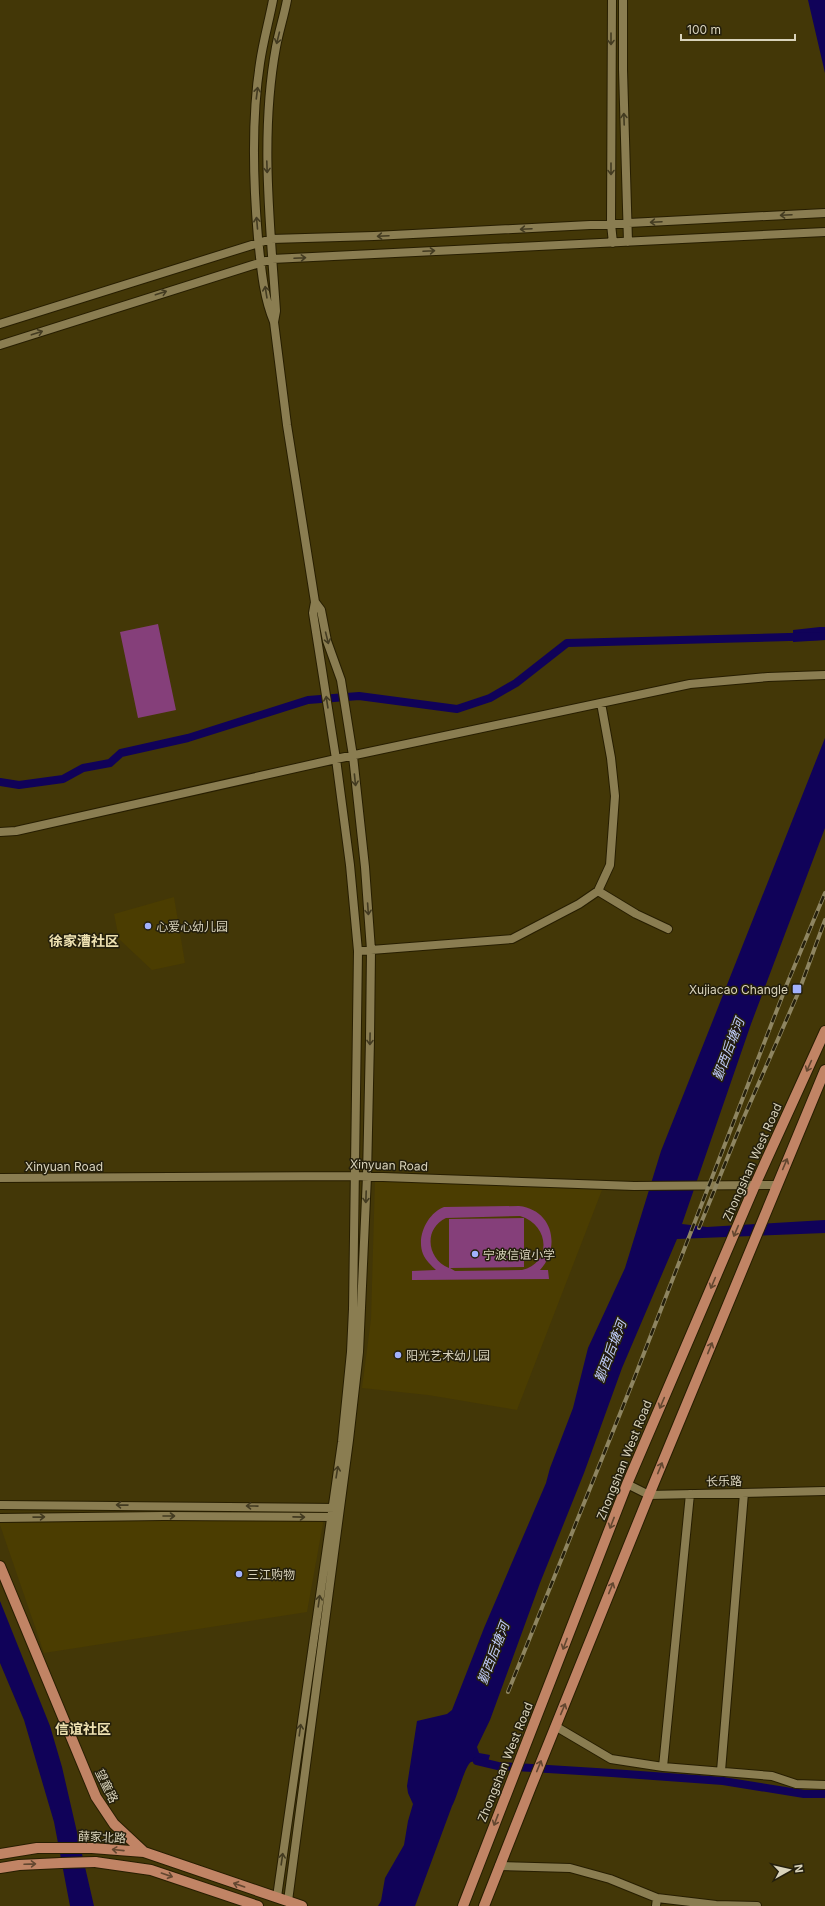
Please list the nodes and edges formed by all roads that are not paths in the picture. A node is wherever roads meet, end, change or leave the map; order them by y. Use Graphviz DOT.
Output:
graph roads {
  1 [pos="273,0"];
  2 [pos="287,0"];
  3 [pos="612,0"];
  4 [pos="623,0"];
  5 [pos="825,213"];
  6 [pos="627,223"];
  7 [pos="611,224"];
  8 [pos="825,232"];
  9 [pos="271,239"];
  10 [pos="259,242"];
  11 [pos="613,242"];
  12 [pos="628,242"];
  13 [pos="272,259"];
  14 [pos="261,262"];
  15 [pos="274,322"];
  16 [pos="0,324"];
  17 [pos="0,345"];
  18 [pos="314,602"];
  19 [pos="825,675"];
  20 [pos="601,703"];
  21 [pos="353,756"];
  22 [pos="336,759"];
  23 [pos="0,832"];
  24 [pos="598,891"];
  25 [pos="668,929"];
  26 [pos="371,950"];
  27 [pos="358,951"];
  28 [pos="825,1031"];
  29 [pos="825,1070"];
  30 [pos="355,1176"];
  31 [pos="367,1176"];
  32 [pos="0,1178"];
  33 [pos="756,1185"];
  34 [pos="776,1185"];
  35 [pos="627,1484"];
  36 [pos="825,1491"];
  37 [pos="744,1493"];
  38 [pos="690,1494"];
  39 [pos="649,1495"];
  40 [pos="0,1505"];
  41 [pos="336,1507"];
  42 [pos="335,1517"];
  43 [pos="0,1518"];
  44 [pos="0,1566"];
  45 [pos="555,1726"];
  46 [pos="663,1767"];
  47 [pos="721,1771"];
  48 [pos="825,1785"];
  49 [pos="144,1852"];
  50 [pos="0,1854"];
  51 [pos="499,1866"];
  52 [pos="0,1868"];
  53 [pos="277,1897"];
  54 [pos="288,1901"];
  55 [pos="656,1902"];
  56 [pos="258,1906"];
  57 [pos="302,1906"];
  58 [pos="463,1906"];
  59 [pos="484,1906"];
  60 [pos="757,1906"];
  10 -- 1 [label="street, one-way"];
  2 -- 9 [label="street, one-way"];
  3 -- 7 [label="street, one-way"];
  6 -- 4 [label="street, one-way"];
  5 -- 6 [label="street, one-way"];
  6 -- 7 [label="street"];
  6 -- 12 [label="street"];
  7 -- 9 [label="street, one-way"];
  7 -- 11 [label="street"];
  8 -- 12 [label="street"];
  9 -- 10 [label="street"];
  9 -- 13 [label="street"];
  10 -- 14 [label="street"];
  10 -- 16 [label="street"];
  11 -- 12 [label="street"];
  13 -- 11 [label="street, one-way"];
  13 -- 14 [label="street"];
  13 -- 15 [label="street"];
  15 -- 14 [label="street, one-way"];
  17 -- 14 [label="street, one-way"];
  15 -- 18 [label="street"];
  18 -- 21 [label="street, one-way"];
  22 -- 18 [label="street, one-way"];
  19 -- 20 [label="street"];
  20 -- 21 [label="street"];
  20 -- 24 [label="street"];
  21 -- 22 [label="street"];
  21 -- 26 [label="street, one-way"];
  22 -- 23 [label="street"];
  22 -- 27 [label="street"];
  24 -- 25 [label="street"];
  24 -- 26 [label="street"];
  26 -- 27 [label="street"];
  26 -- 31 [label="street, one-way"];
  27 -- 30 [label="street"];
  28 -- 33 [label="main road, Zhongshan West Road, one-way"];
  34 -- 29 [label="main road, one-way"];
  30 -- 31 [label="street, Xinyuan Road"];
  30 -- 32 [label="street, Xinyuan Road"];
  41 -- 30 [label="street, one-way"];
  31 -- 33 [label="street, Xinyuan Road"];
  31 -- 41 [label="street, one-way"];
  33 -- 34 [label="street, Xinyuan Road"];
  33 -- 35 [label="main road, Zhongshan West Road, one-way"];
  39 -- 34 [label="main road, one-way"];
  35 -- 39 [label="street, 长乐路"];
  35 -- 58 [label="main road, Zhongshan West Road, one-way"];
  36 -- 37 [label="street, 长乐路"];
  37 -- 38 [label="street, 长乐路"];
  37 -- 47 [label="street"];
  38 -- 39 [label="street, 长乐路"];
  38 -- 46 [label="street"];
  45 -- 39 [label="main road, one-way"];
  41 -- 40 [label="street, one-way"];
  41 -- 42 [label="street"];
  43 -- 42 [label="street, one-way"];
  53 -- 42 [label="street, one-way"];
  42 -- 54 [label="street"];
  44 -- 49 [label="main road, 望童路"];
  45 -- 46 [label="street"];
  51 -- 45 [label="main road, one-way"];
  46 -- 47 [label="street"];
  47 -- 48 [label="street"];
  49 -- 50 [label="main road, 薛家北路, one-way, bridge"];
  53 -- 49 [label="main road, 望童路, one-way"];
  51 -- 55 [label="street"];
  51 -- 59 [label="main road"];
  52 -- 56 [label="main road, one-way, bridge"];
  53 -- 54 [label="main road, 望童路"];
  54 -- 57 [label="main road, 望童路"];
  55 -- 60 [label="street"];
}
